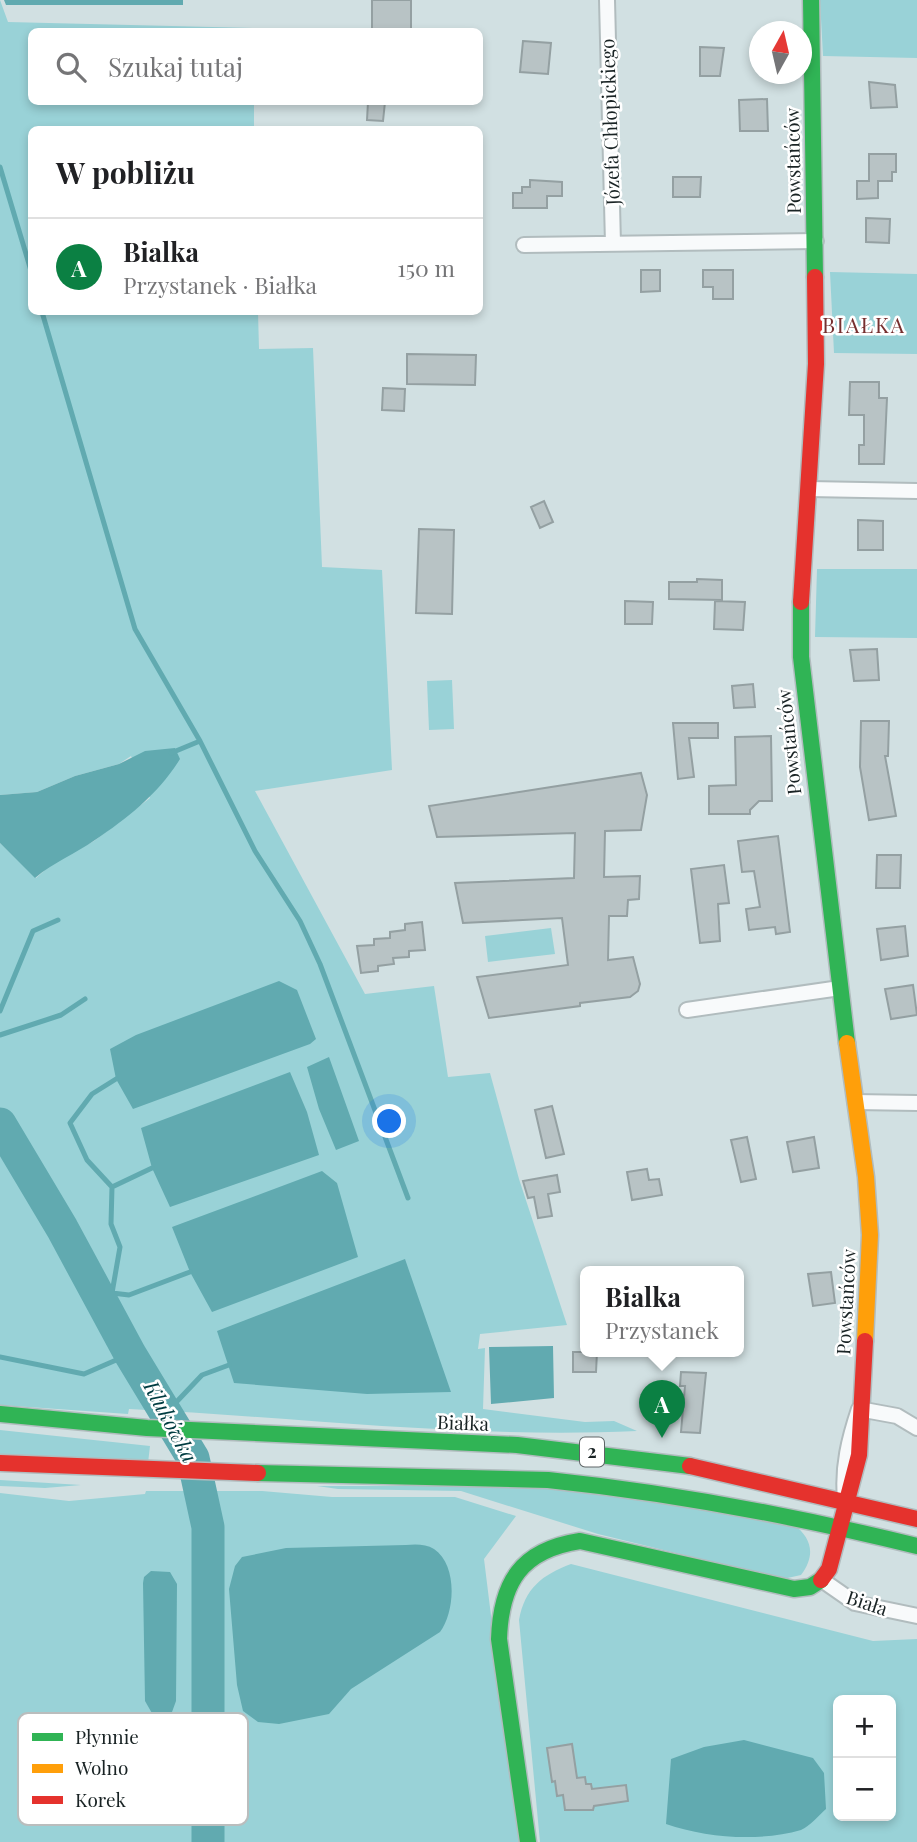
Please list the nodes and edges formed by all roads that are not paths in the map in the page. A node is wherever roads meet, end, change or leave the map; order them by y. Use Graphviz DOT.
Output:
graph roads {
  1 [pos="607,0"];
  2 [pos="811,0"];
  3 [pos="816,241"];
  4 [pos="613,244"];
  5 [pos="524,245"];
  6 [pos="809,489"];
  7 [pos="917,491"];
  8 [pos="840,988"];
  9 [pos="687,1010"];
  10 [pos="855,1102"];
  11 [pos="917,1103"];
  12 [pos="859,1409"];
  13 [pos="0,1414"];
  14 [pos="917,1428"];
  15 [pos="0,1463"];
  16 [pos="845,1501"];
  17 [pos="917,1519"];
  18 [pos="840,1527"];
  19 [pos="917,1546"];
  20 [pos="822,1580"];
  21 [pos="917,1616"];
  22 [pos="528,1842"];
  1 -- 4 [label="street, Józefa Chłopickiego"];
  2 -- 3 [label="main road, Powstańców"];
  3 -- 4 [label="street"];
  3 -- 6 [label="main road, Powstańców"];
  4 -- 5 [label="street"];
  6 -- 7 [label="street"];
  6 -- 8 [label="main road, Powstańców"];
  8 -- 9 [label="street"];
  8 -- 10 [label="main road, Powstańców"];
  10 -- 11 [label="street"];
  10 -- 12 [label="main road, Powstańców"];
  12 -- 14 [label="street"];
  12 -- 16 [label="main road, Powstańców"];
  13 -- 16 [label="main road, Białka / 2"];
  15 -- 18 [label="main road, 2"];
  16 -- 17 [label="main road, Białka / 2"];
  16 -- 18 [label="main road, Powstańców"];
  18 -- 19 [label="main road, 2"];
  18 -- 20 [label="main road, Powstańców"];
  20 -- 21 [label="street, Biała"];
  20 -- 22 [label="main road"];
}
